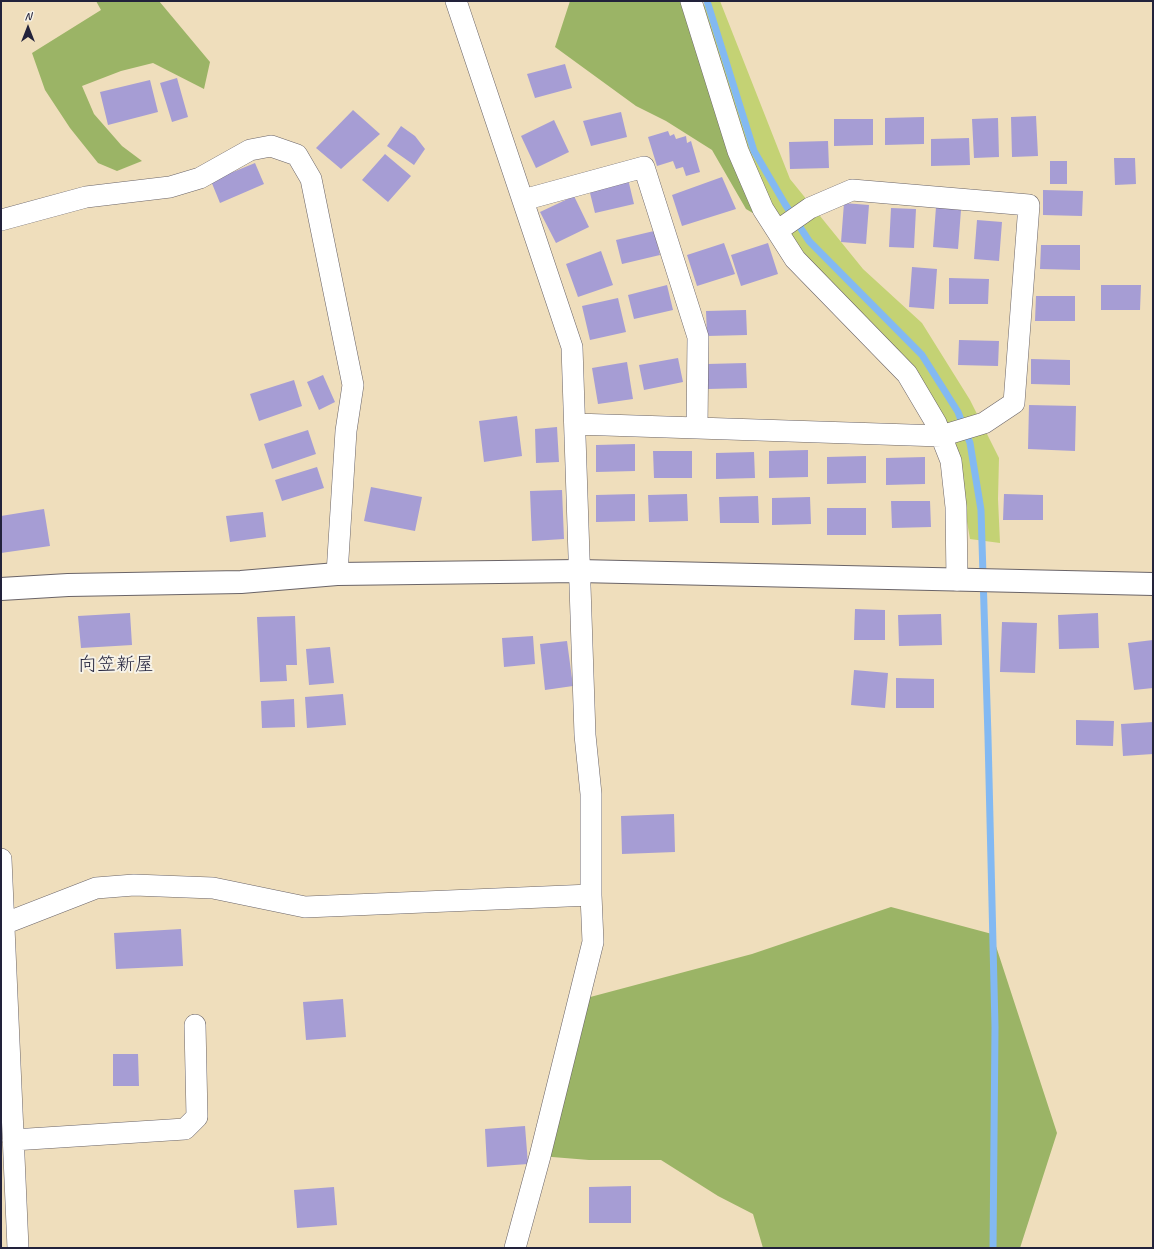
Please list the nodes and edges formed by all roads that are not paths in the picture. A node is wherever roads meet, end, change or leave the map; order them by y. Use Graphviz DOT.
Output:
graph roads {
  1 [pos="456,1"];
  2 [pos="691,1"];
  3 [pos="523,200"];
  4 [pos="1,220"];
  5 [pos="777,231"];
  6 [pos="574,424"];
  7 [pos="697,428"];
  8 [pos="941,436"];
  9 [pos="579,571"];
  10 [pos="337,574"];
  11 [pos="957,580"];
  12 [pos="1153,584"];
  13 [pos="1,590"];
  14 [pos="1,858"];
  15 [pos="591,895"];
  16 [pos="2,925"];
  17 [pos="196,1025"];
  18 [pos="13,1140"];
  19 [pos="18,1248"];
  20 [pos="515,1248"];
  1 -- 3 [label="street"];
  2 -- 5 [label="street"];
  3 -- 6 [label="street"];
  3 -- 7 [label="street"];
  4 -- 10 [label="street"];
  5 -- 8 [label="street"];
  5 -- 8 [label="street"];
  6 -- 7 [label="street"];
  6 -- 9 [label="street"];
  7 -- 8 [label="street"];
  8 -- 11 [label="street"];
  9 -- 10 [label="street"];
  9 -- 11 [label="street"];
  9 -- 15 [label="street"];
  10 -- 13 [label="street"];
  11 -- 12 [label="street"];
  14 -- 16 [label="street"];
  15 -- 16 [label="street"];
  15 -- 20 [label="street"];
  16 -- 18 [label="street"];
  17 -- 18 [label="street"];
  18 -- 19 [label="street"];
}
